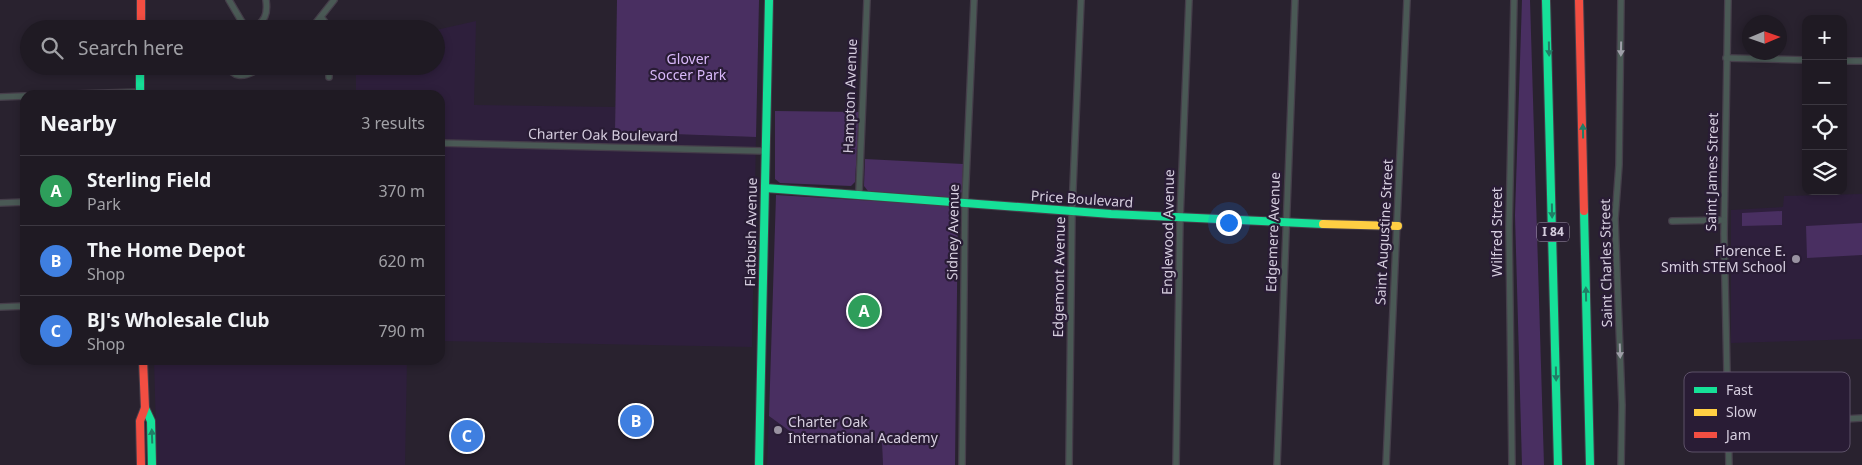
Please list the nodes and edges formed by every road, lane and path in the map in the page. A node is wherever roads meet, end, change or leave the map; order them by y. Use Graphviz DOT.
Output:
graph roads {
  1 [pos="141,0"];
  2 [pos="229,0"];
  3 [pos="266,0"];
  4 [pos="334,0"];
  5 [pos="769,0"];
  6 [pos="867,0"];
  7 [pos="974,0"];
  8 [pos="1081,0"];
  9 [pos="1189,0"];
  10 [pos="1295,0"];
  11 [pos="1407,0"];
  12 [pos="1514,0"];
  13 [pos="1546,0"];
  14 [pos="1578,0"];
  15 [pos="1621,0"];
  16 [pos="1728,0"];
  17 [pos="321,17"];
  18 [pos="141,20"];
  19 [pos="241,20"];
  20 [pos="263,20"];
  21 [pos="318,20"];
  22 [pos="323,20"];
  23 [pos="1726,58"];
  24 [pos="1802,60"];
  25 [pos="1847,61"];
  26 [pos="1862,61"];
  27 [pos="140,75"];
  28 [pos="140,90"];
  29 [pos="20,96"];
  30 [pos="0,97"];
  31 [pos="445,143"];
  32 [pos="766,151"];
  33 [pos="765,188"];
  34 [pos="859,192"];
  35 [pos="20,202"];
  36 [pos="965,202"];
  37 [pos="0,203"];
  38 [pos="1072,211"];
  39 [pos="1180,218"];
  40 [pos="1724,220"];
  41 [pos="1672,221"];
  42 [pos="1286,224"];
  43 [pos="1398,226"];
  44 [pos="20,306"];
  45 [pos="0,307"];
  46 [pos="144,365"];
  47 [pos="1727,372"];
  48 [pos="145,408"];
  49 [pos="1729,452"];
  50 [pos="141,461"];
  51 [pos="152,461"];
  52 [pos="758,465"];
  53 [pos="962,465"];
  54 [pos="1069,465"];
  55 [pos="1176,465"];
  56 [pos="1277,465"];
  57 [pos="1386,465"];
  58 [pos="1512,465"];
  59 [pos="1558,465"];
  60 [pos="1590,465"];
  61 [pos="1621,465"];
  62 [pos="1729,465"];
  1 -- 18 [label="main road"];
  2 -- 19 [label="street"];
  3 -- 20 [label="street"];
  4 -- 17 [label="street"];
  5 -- 32 [label="main road, Flatbush Avenue"];
  6 -- 34 [label="street, Hampton Avenue"];
  7 -- 36 [label="street, Sidney Avenue"];
  8 -- 38 [label="street, Edgemont Avenue"];
  9 -- 39 [label="street, Englewood Avenue"];
  10 -- 42 [label="street, Edgemere Avenue"];
  11 -- 43 [label="street, Saint Augustine Street"];
  12 -- 58 [label="street, Wilfred Street"];
  13 -- 59 [label="main road, I 84, one-way"];
  60 -- 14 [label="main road, I 84, one-way"];
  15 -- 61 [label="street, Saint Charles Street, one-way"];
  16 -- 23 [label="street, Saint James Street"];
  17 -- 21 [label="street"];
  17 -- 22 [label="street"];
  23 -- 24 [label="street"];
  23 -- 40 [label="street, Saint James Street"];
  25 -- 26 [label="street"];
  27 -- 28 [label="main road"];
  29 -- 30 [label="street"];
  31 -- 32 [label="street, Charter Oak Boulevard"];
  32 -- 33 [label="main road, Flatbush Avenue"];
  33 -- 34 [label="main road, Price Boulevard"];
  33 -- 52 [label="main road, Flatbush Avenue"];
  34 -- 36 [label="main road, Price Boulevard"];
  35 -- 37 [label="street"];
  36 -- 38 [label="main road, Price Boulevard"];
  36 -- 53 [label="street, Sidney Avenue"];
  38 -- 39 [label="main road, Price Boulevard"];
  38 -- 54 [label="street, Edgemont Avenue"];
  39 -- 42 [label="main road, Price Boulevard"];
  39 -- 55 [label="street, Englewood Avenue"];
  40 -- 41 [label="street"];
  40 -- 47 [label="street, Saint James Street"];
  42 -- 43 [label="main road, Price Boulevard"];
  42 -- 56 [label="street, Edgemere Avenue"];
  43 -- 57 [label="street, Saint Augustine Street"];
  44 -- 45 [label="street"];
  46 -- 48 [label="main road"];
  48 -- 50 [label="main road"];
  51 -- 48 [label="main road, one-way"];
  49 -- 62 [label="street, Saint James Street"];
  50 -- 51 [label="main road"];
}
